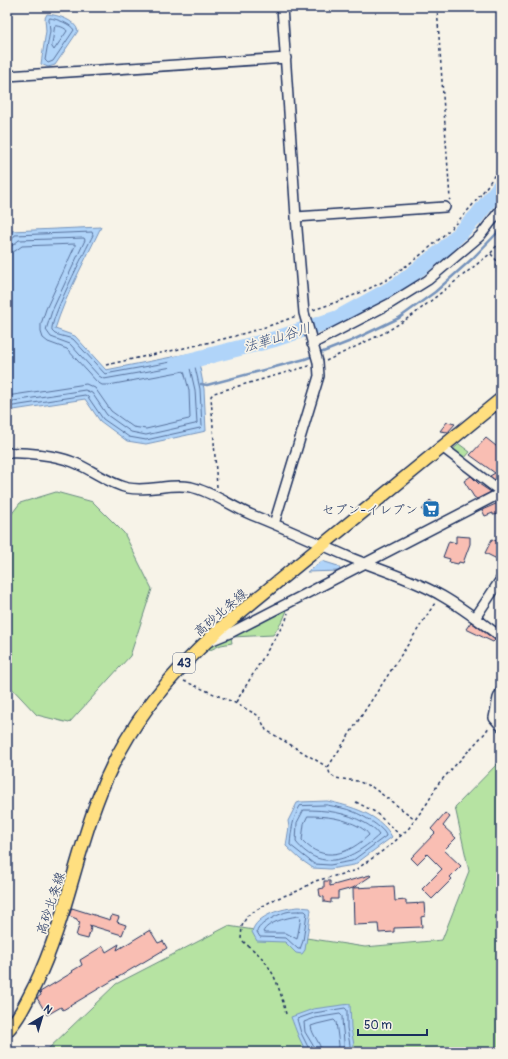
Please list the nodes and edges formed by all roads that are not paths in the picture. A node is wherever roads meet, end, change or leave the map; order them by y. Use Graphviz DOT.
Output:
graph roads {
  1 [pos="282,7"];
  2 [pos="286,58"];
  3 [pos="7,76"];
  4 [pos="445,207"];
  5 [pos="501,209"];
  6 [pos="296,217"];
  7 [pos="313,347"];
  8 [pos="501,399"];
  9 [pos="442,447"];
  10 [pos="7,453"];
  11 [pos="500,496"];
  12 [pos="274,524"];
  13 [pos="322,545"];
  14 [pos="364,563"];
  15 [pos="501,579"];
  16 [pos="475,618"];
  17 [pos="501,637"];
  18 [pos="205,642"];
  19 [pos="501,691"];
  20 [pos="501,726"];
  21 [pos="7,1031"];
  1 -- 2 [label="street"];
  2 -- 3 [label="street"];
  2 -- 6 [label="street"];
  4 -- 6 [label="street"];
  5 -- 7 [label="street"];
  6 -- 7 [label="street"];
  7 -- 12 [label="street"];
  8 -- 9 [label="main road, 高砂北条線 / 43"];
  9 -- 11 [label="street"];
  9 -- 13 [label="main road, 高砂北条線 / 43"];
  10 -- 12 [label="street"];
  11 -- 14 [label="street"];
  12 -- 13 [label="street"];
  13 -- 14 [label="street"];
  13 -- 18 [label="main road, 高砂北条線 / 43"];
  14 -- 16 [label="street"];
  14 -- 18 [label="street"];
  15 -- 16 [label="street"];
  16 -- 17 [label="street"];
  18 -- 21 [label="main road, 高砂北条線 / 43"];
  19 -- 20 [label="street"];
}
